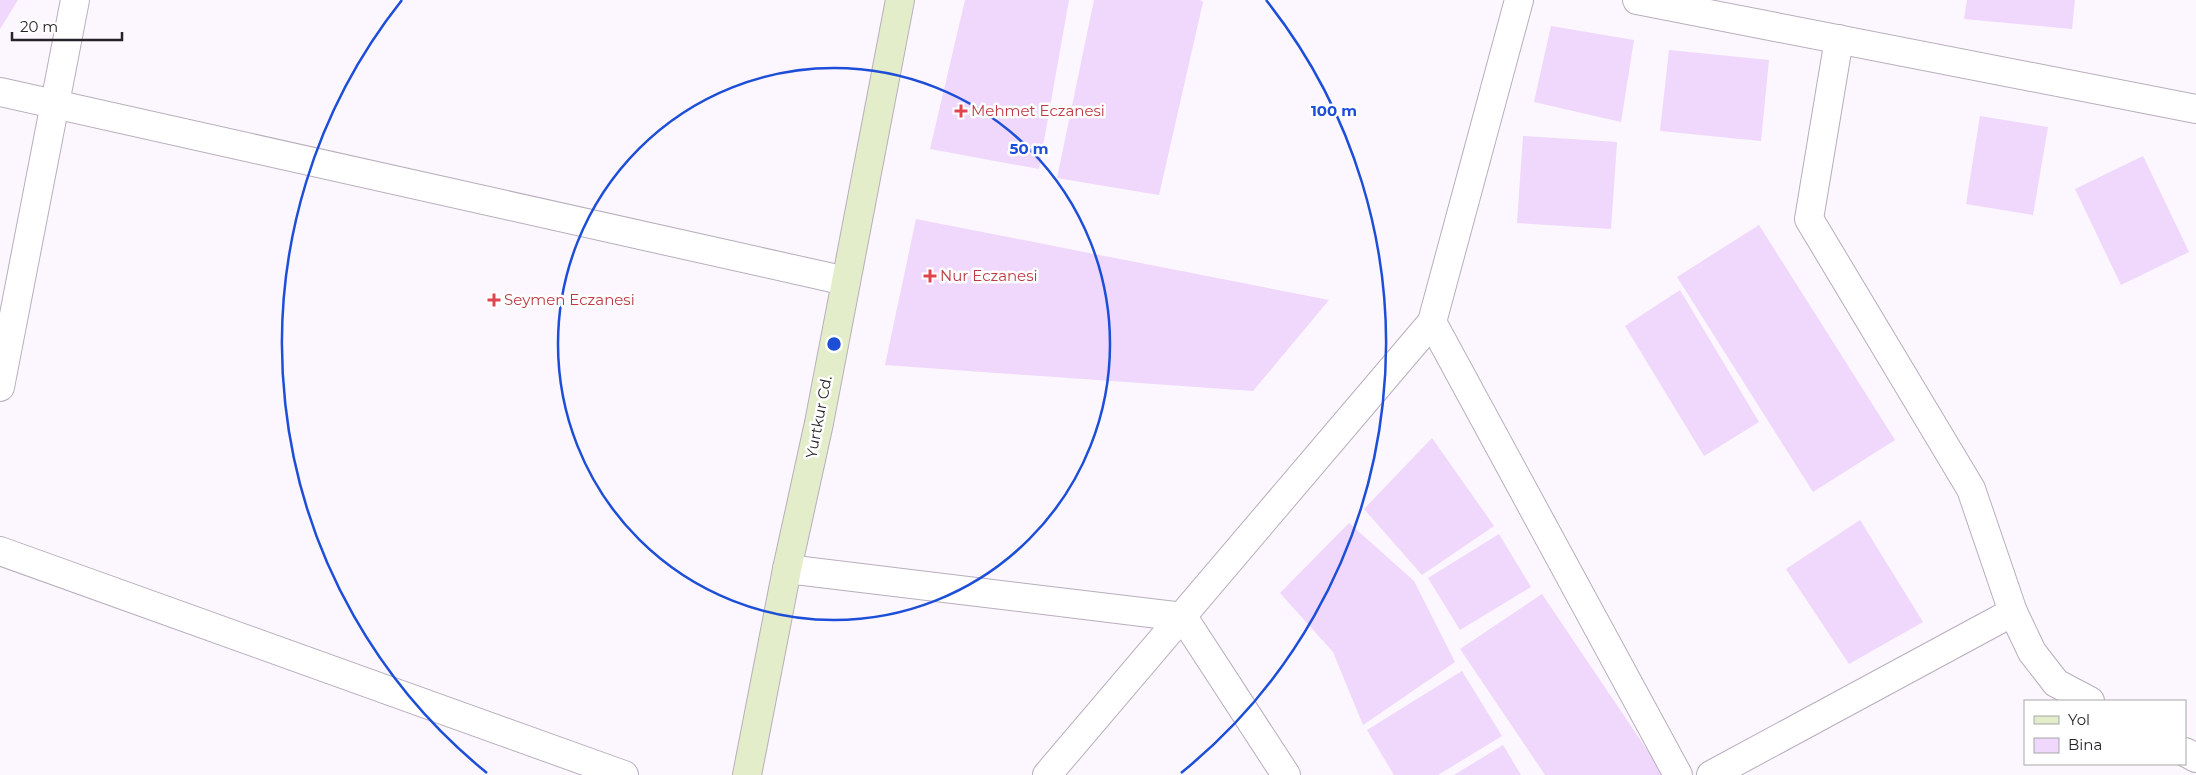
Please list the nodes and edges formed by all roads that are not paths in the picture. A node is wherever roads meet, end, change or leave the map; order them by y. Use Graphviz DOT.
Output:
graph roads {
  1 [pos="75,0"];
  2 [pos="900,0"];
  3 [pos="1519,0"];
  4 [pos="1637,0"];
  5 [pos="1839,40"];
  6 [pos="0,92"];
  7 [pos="55,104"];
  8 [pos="2196,109"];
  9 [pos="846,281"];
  10 [pos="1432,322"];
  11 [pos="0,387"];
  12 [pos="0,551"];
  13 [pos="787,568"];
  14 [pos="2013,612"];
  15 [pos="1183,617"];
  16 [pos="2088,700"];
  17 [pos="624,775"];
  18 [pos="748,775"];
  19 [pos="1047,775"];
  20 [pos="1286,775"];
  21 [pos="1678,775"];
  22 [pos="1712,775"];
  1 -- 7 [label="street"];
  2 -- 9 [label="street, Yurtkur Cd."];
  3 -- 10 [label="street"];
  4 -- 5 [label="street"];
  5 -- 8 [label="street"];
  5 -- 14 [label="street"];
  6 -- 7 [label="street"];
  7 -- 9 [label="street"];
  7 -- 11 [label="street"];
  9 -- 13 [label="street, Yurtkur Cd."];
  10 -- 15 [label="street"];
  10 -- 21 [label="street"];
  12 -- 17 [label="street"];
  13 -- 15 [label="street"];
  13 -- 18 [label="street, Yurtkur Cd."];
  14 -- 16 [label="street"];
  14 -- 22 [label="street"];
  15 -- 19 [label="street"];
  15 -- 20 [label="street"];
}
